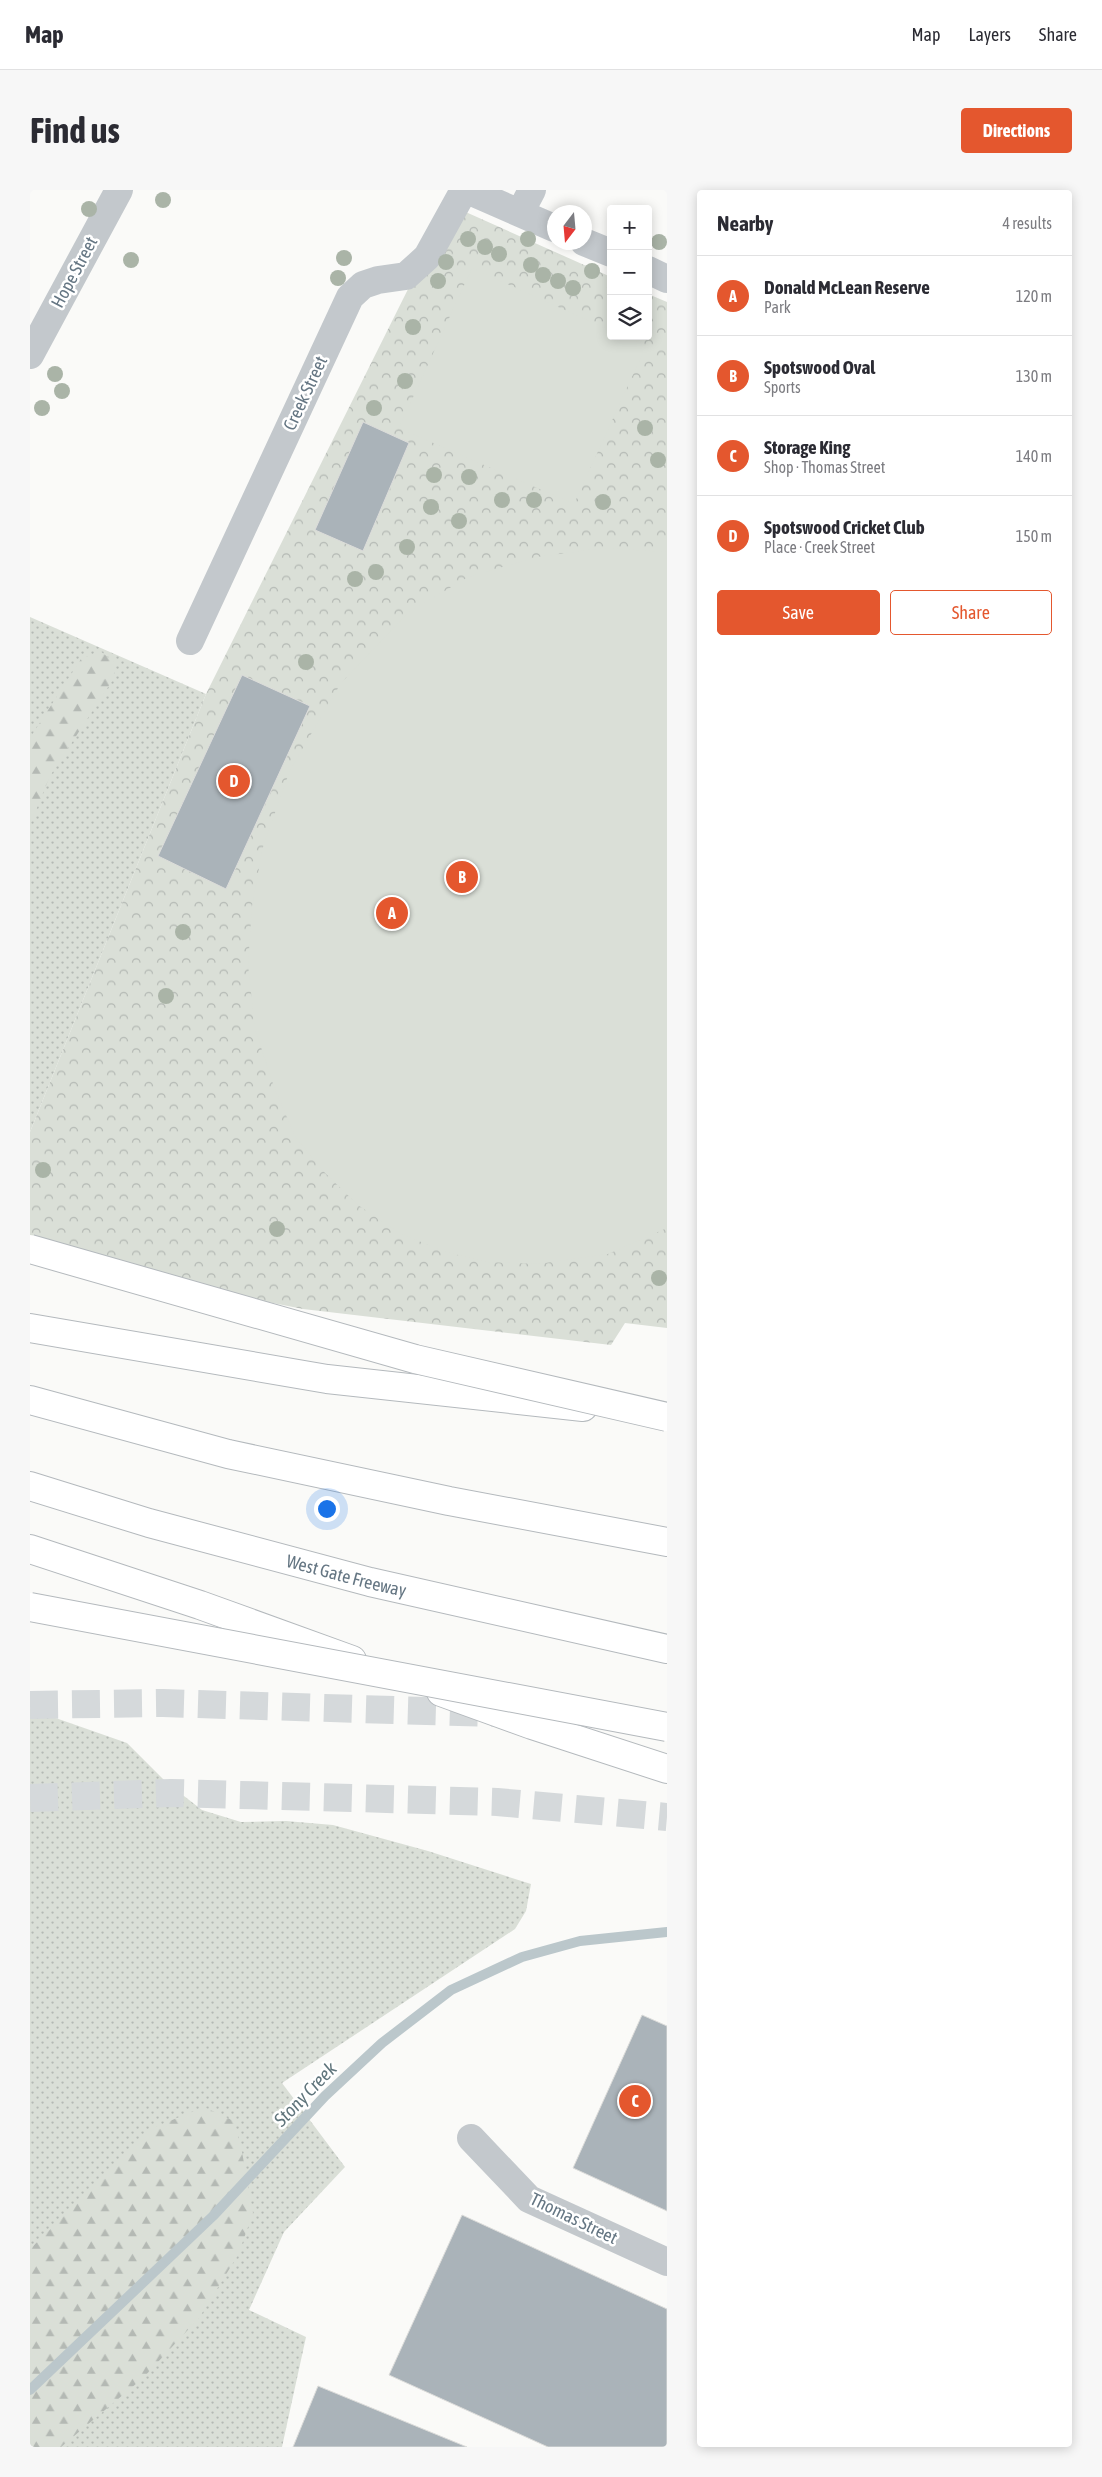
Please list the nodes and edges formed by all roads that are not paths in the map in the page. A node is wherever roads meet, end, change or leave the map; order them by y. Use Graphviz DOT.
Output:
graph roads {
  1 [pos="119,190"];
  2 [pos="466,190"];
  3 [pos="526,202"];
  4 [pos="547,222"];
  5 [pos="592,246"];
  6 [pos="607,252"];
  7 [pos="652,272"];
  8 [pos="667,278"];
  9 [pos="30,355"];
  10 [pos="190,641"];
  11 [pos="30,1249"];
  12 [pos="30,1328"];
  13 [pos="30,1400"];
  14 [pos="667,1416"];
  15 [pos="30,1486"];
  16 [pos="667,1542"];
  17 [pos="30,1549"];
  18 [pos="30,1607"];
  19 [pos="667,1649"];
  20 [pos="667,1726"];
  21 [pos="667,1769"];
  22 [pos="471,2138"];
  23 [pos="667,2262"];
  1 -- 9 [label="street, Hope Street"];
  2 -- 3 [label="street"];
  2 -- 10 [label="street, Creek Street"];
  3 -- 4 [label="street"];
  5 -- 6 [label="street"];
  7 -- 8 [label="street"];
  11 -- 14 [label="highway, bridge"];
  12 -- 14 [label="highway"];
  13 -- 16 [label="highway"];
  15 -- 19 [label="highway, West Gate Freeway"];
  17 -- 21 [label="highway"];
  18 -- 20 [label="highway, bridge"];
  22 -- 23 [label="street, Thomas Street"];
}
